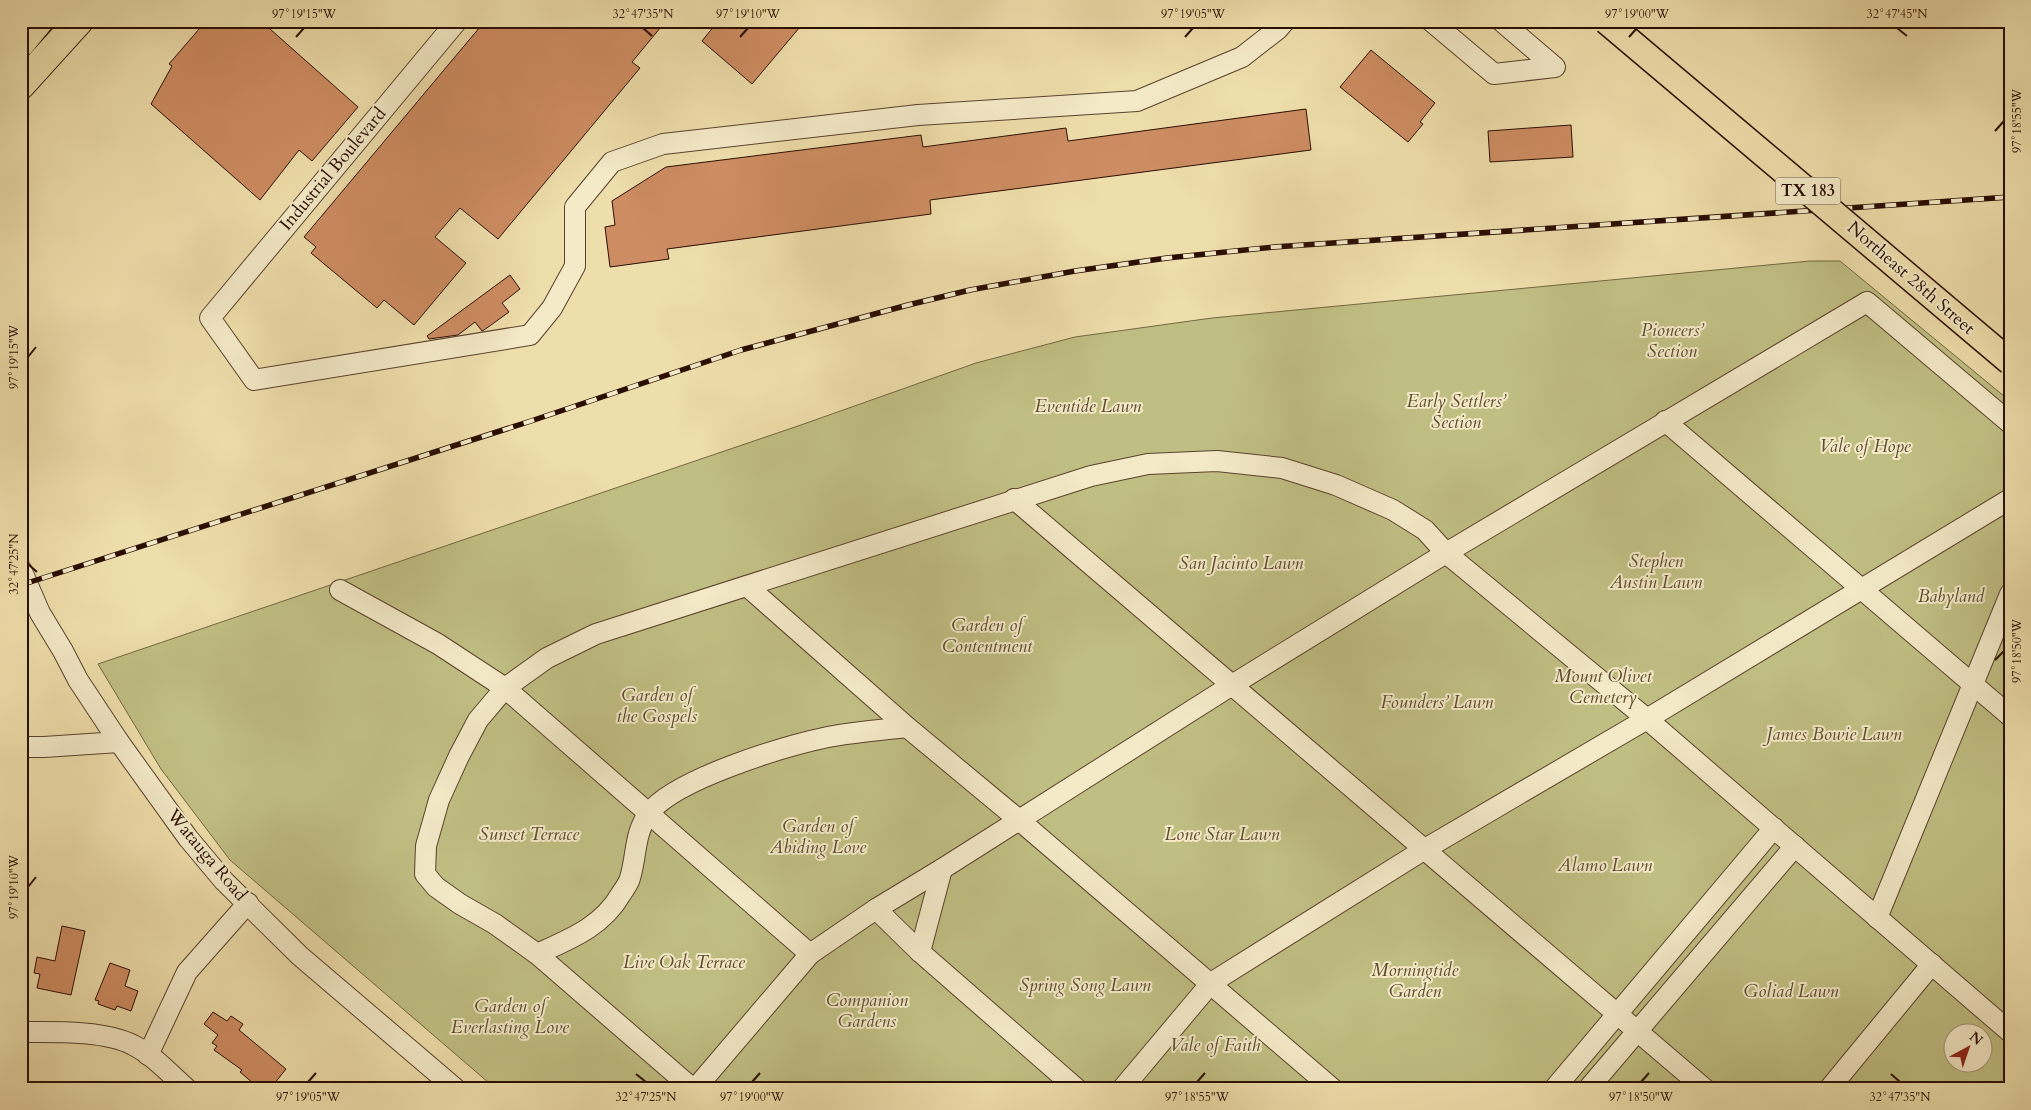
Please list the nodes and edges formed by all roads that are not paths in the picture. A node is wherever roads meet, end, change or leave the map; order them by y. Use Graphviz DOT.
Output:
graph roads {
  1 [pos="39,21"];
  2 [pos="79,21"];
  3 [pos="457,21"];
  4 [pos="1285,21"];
  5 [pos="1431,21"];
  6 [pos="1501,21"];
  7 [pos="1606,21"];
  8 [pos="21,43"];
  9 [pos="21,85"];
  10 [pos="2010,362"];
  11 [pos="1665,421"];
  12 [pos="2010,424"];
  13 [pos="1014,499"];
  14 [pos="2010,499"];
  15 [pos="1446,553"];
  16 [pos="21,569"];
  17 [pos="747,586"];
  18 [pos="1861,588"];
  19 [pos="340,590"];
  20 [pos="2010,594"];
  21 [pos="1232,685"];
  22 [pos="1972,685"];
  23 [pos="505,688"];
  24 [pos="2010,716"];
  25 [pos="1646,719"];
  26 [pos="907,727"];
  27 [pos="118,742"];
  28 [pos="21,747"];
  29 [pos="649,813"];
  30 [pos="1019,820"];
  31 [pos="1774,828"];
  32 [pos="1795,846"];
  33 [pos="1425,849"];
  34 [pos="942,870"];
  35 [pos="248,903"];
  36 [pos="876,909"];
  37 [pos="1877,918"];
  38 [pos="920,952"];
  39 [pos="537,954"];
  40 [pos="810,954"];
  41 [pos="1932,964"];
  42 [pos="1211,983"];
  43 [pos="1618,1014"];
  44 [pos="1638,1031"];
  45 [pos="21,1032"];
  46 [pos="2010,1032"];
  47 [pos="148,1055"];
  48 [pos="187,1089"];
  49 [pos="456,1089"];
  50 [pos="694,1089"];
  51 [pos="1077,1089"];
  52 [pos="1122,1089"];
  53 [pos="1333,1089"];
  54 [pos="1554,1089"];
  55 [pos="1588,1089"];
  56 [pos="1705,1089"];
  57 [pos="1828,1089"];
  1 -- 8 [label="highway"];
  2 -- 9 [label="highway"];
  3 -- 4 [label="street, Industrial Boulevard"];
  5 -- 6 [label="street"];
  7 -- 10 [label="main road, Northeast 28th Street / TX 183, bridge"];
  11 -- 12 [label="street"];
  11 -- 15 [label="street"];
  11 -- 18 [label="street"];
  13 -- 15 [label="street"];
  13 -- 17 [label="street"];
  13 -- 21 [label="street"];
  14 -- 18 [label="street"];
  15 -- 21 [label="street"];
  15 -- 25 [label="street"];
  16 -- 27 [label="street, Watauga Road"];
  17 -- 23 [label="street"];
  17 -- 26 [label="street"];
  18 -- 22 [label="street"];
  18 -- 25 [label="street"];
  19 -- 23 [label="street"];
  20 -- 22 [label="street"];
  21 -- 30 [label="street"];
  21 -- 33 [label="street"];
  22 -- 24 [label="street"];
  22 -- 37 [label="street"];
  23 -- 29 [label="street"];
  23 -- 39 [label="street"];
  25 -- 31 [label="street"];
  25 -- 33 [label="street"];
  26 -- 29 [label="street"];
  26 -- 30 [label="street"];
  27 -- 28 [label="street"];
  27 -- 35 [label="street, Watauga Road"];
  29 -- 39 [label="street"];
  29 -- 40 [label="street"];
  30 -- 34 [label="street"];
  30 -- 42 [label="street"];
  31 -- 32 [label="street"];
  31 -- 43 [label="street"];
  32 -- 37 [label="street"];
  32 -- 44 [label="street"];
  33 -- 42 [label="street"];
  33 -- 43 [label="street"];
  34 -- 36 [label="street"];
  34 -- 38 [label="street"];
  35 -- 47 [label="street"];
  35 -- 49 [label="street, Watauga Road"];
  36 -- 38 [label="street"];
  36 -- 40 [label="street"];
  37 -- 41 [label="street"];
  38 -- 51 [label="street"];
  39 -- 50 [label="street"];
  40 -- 50 [label="street"];
  41 -- 46 [label="street"];
  41 -- 57 [label="street"];
  42 -- 52 [label="street"];
  42 -- 53 [label="street"];
  43 -- 44 [label="street"];
  43 -- 54 [label="street"];
  44 -- 55 [label="street"];
  44 -- 56 [label="street"];
  45 -- 47 [label="street"];
  47 -- 48 [label="street"];
}
